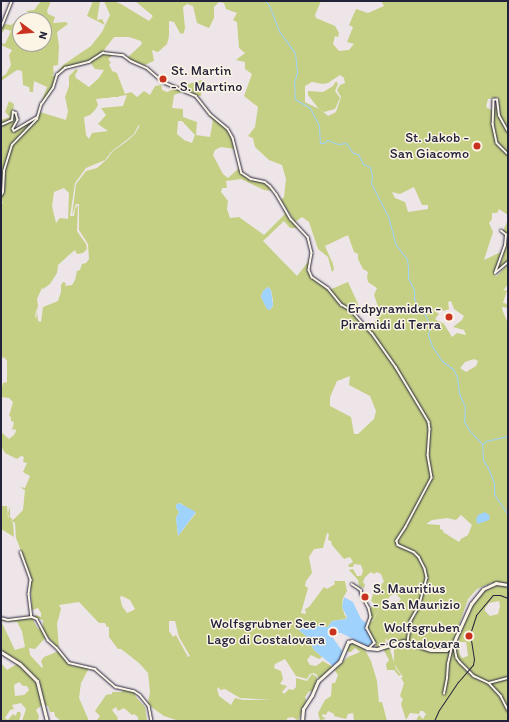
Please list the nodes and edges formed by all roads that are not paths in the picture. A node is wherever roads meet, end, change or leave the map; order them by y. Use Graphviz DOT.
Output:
graph roads {
  1 [pos="12,1"];
  2 [pos="1,28"];
  3 [pos="36,118"];
  4 [pos="1,126"];
  5 [pos="508,132"];
  6 [pos="508,154"];
  7 [pos="2,195"];
  8 [pos="501,231"];
  9 [pos="508,262"];
  10 [pos="21,552"];
  11 [pos="352,584"];
  12 [pos="508,585"];
  13 [pos="32,617"];
  14 [pos="1,618"];
  15 [pos="408,642"];
  16 [pos="452,646"];
  17 [pos="370,648"];
  18 [pos="1,652"];
  19 [pos="508,678"];
  20 [pos="487,682"];
  21 [pos="444,694"];
  22 [pos="508,710"];
  23 [pos="47,721"];
  24 [pos="152,721"];
  25 [pos="302,721"];
  1 -- 2 [label="street"];
  3 -- 4 [label="street"];
  3 -- 7 [label="street"];
  3 -- 15 [label="street"];
  5 -- 6 [label="street"];
  8 -- 9 [label="street"];
  10 -- 13 [label="street"];
  11 -- 17 [label="street"];
  12 -- 16 [label="main road"];
  13 -- 14 [label="street"];
  13 -- 24 [label="street"];
  15 -- 16 [label="main road"];
  15 -- 17 [label="main road"];
  16 -- 20 [label="street"];
  16 -- 21 [label="street"];
  17 -- 25 [label="main road"];
  18 -- 23 [label="main road"];
  19 -- 20 [label="street"];
  20 -- 22 [label="street"];
}
